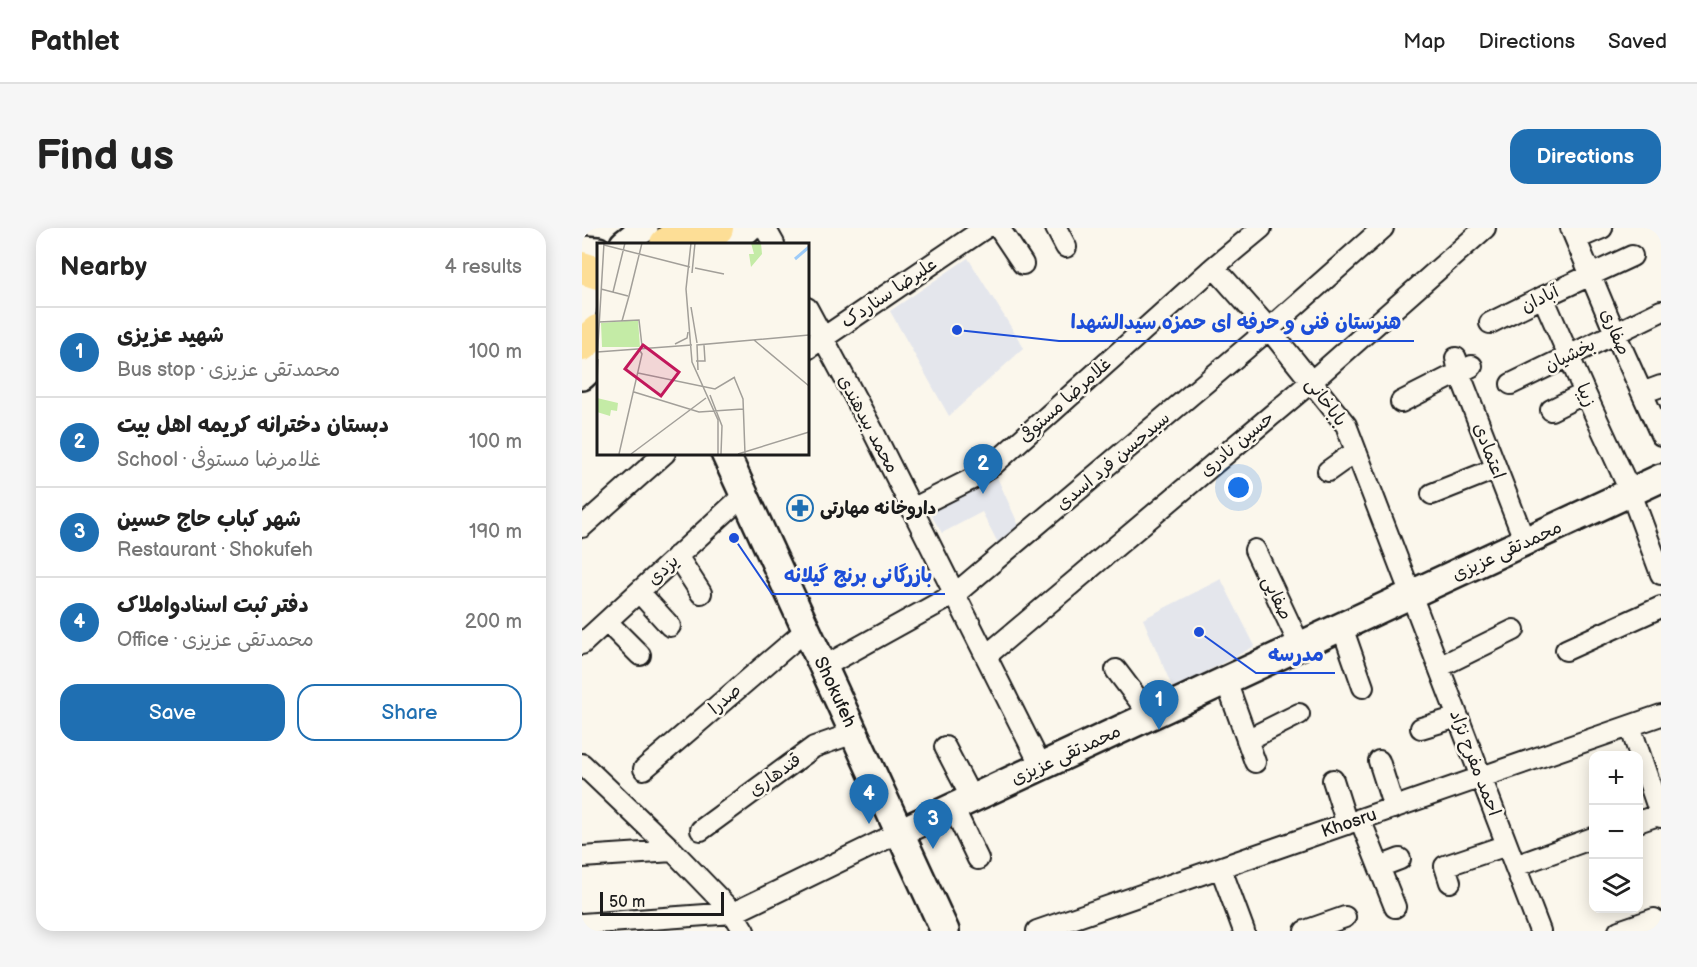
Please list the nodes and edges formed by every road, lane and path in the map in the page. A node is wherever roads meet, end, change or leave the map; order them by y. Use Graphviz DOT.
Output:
graph roads {
  1 [pos="644,228"];
  2 [pos="685,228"];
  3 [pos="717,228"];
  4 [pos="748,228"];
  5 [pos="765,228"];
  6 [pos="985,228"];
  7 [pos="999,228"];
  8 [pos="1056,228"];
  9 [pos="1261,228"];
  10 [pos="1383,228"];
  11 [pos="1485,228"];
  12 [pos="1602,228"];
  13 [pos="1573,233"];
  14 [pos="625,243"];
  15 [pos="667,243"];
  16 [pos="700,243"];
  17 [pos="731,243"];
  18 [pos="773,243"];
  19 [pos="1066,247"];
  20 [pos="582,250"];
  21 [pos="597,252"];
  22 [pos="1632,256"];
  23 [pos="1023,264"];
  24 [pos="1214,267"];
  25 [pos="582,268"];
  26 [pos="597,273"];
  27 [pos="1591,275"];
  28 [pos="582,277"];
  29 [pos="1543,297"];
  30 [pos="1661,311"];
  31 [pos="808,312"];
  32 [pos="582,313"];
  33 [pos="1490,323"];
  34 [pos="1269,330"];
  35 [pos="597,332"];
  36 [pos="1615,333"];
  37 [pos="815,344"];
  38 [pos="582,345"];
  39 [pos="597,350"];
  40 [pos="582,355"];
  41 [pos="1568,356"];
  42 [pos="597,362"];
  43 [pos="582,376"];
  44 [pos="1311,382"];
  45 [pos="1511,384"];
  46 [pos="1661,386"];
  47 [pos="1585,393"];
  48 [pos="1642,393"];
  49 [pos="1401,402"];
  50 [pos="1551,410"];
  51 [pos="1661,435"];
  52 [pos="1356,451"];
  53 [pos="664,454"];
  54 [pos="724,454"];
  55 [pos="1495,469"];
  56 [pos="1328,471"];
  57 [pos="1661,478"];
  58 [pos="1631,493"];
  59 [pos="1432,494"];
  60 [pos="744,495"];
  61 [pos="912,510"];
  62 [pos="582,527"];
  63 [pos="1525,542"];
  64 [pos="1656,547"];
  65 [pos="1255,550"];
  66 [pos="677,556"];
  67 [pos="1661,574"];
  68 [pos="639,592"];
  69 [pos="701,592"];
  70 [pos="955,594"];
  71 [pos="1411,595"];
  72 [pos="1661,607"];
  73 [pos="608,622"];
  74 [pos="670,626"];
  75 [pos="1342,627"];
  76 [pos="806,630"];
  77 [pos="1514,630"];
  78 [pos="582,644"];
  79 [pos="1300,646"];
  80 [pos="1566,650"];
  81 [pos="640,655"];
  82 [pos="986,656"];
  83 [pos="823,667"];
  84 [pos="1439,667"];
  85 [pos="1116,670"];
  86 [pos="1226,681"];
  87 [pos="1363,687"];
  88 [pos="1299,714"];
  89 [pos="1150,716"];
  90 [pos="1661,716"];
  91 [pos="1458,717"];
  92 [pos="1630,726"];
  93 [pos="1421,728"];
  94 [pos="854,732"];
  95 [pos="1247,740"];
  96 [pos="945,747"];
  97 [pos="1379,761"];
  98 [pos="1255,762"];
  99 [pos="582,764"];
  100 [pos="1041,766"];
  101 [pos="644,769"];
  102 [pos="1481,778"];
  103 [pos="1333,780"];
  104 [pos="962,803"];
  105 [pos="1394,807"];
  106 [pos="1661,815"];
  107 [pos="1643,820"];
  108 [pos="1354,822"];
  109 [pos="701,830"];
  110 [pos="900,832"];
  111 [pos="1589,839"];
  112 [pos="1507,845"];
  113 [pos="673,851"];
  114 [pos="582,856"];
  115 [pos="978,859"];
  116 [pos="1400,859"];
  117 [pos="1515,866"];
  118 [pos="1378,867"];
  119 [pos="1221,869"];
  120 [pos="1450,882"];
  121 [pos="1395,907"];
  122 [pos="733,913"];
  123 [pos="1345,917"];
  124 [pos="1654,919"];
  125 [pos="582,924"];
  126 [pos="744,931"];
  127 [pos="945,931"];
  128 [pos="1037,931"];
  129 [pos="1244,931"];
  130 [pos="1305,931"];
  131 [pos="1540,931"];
  132 [pos="1619,931"];
  1 -- 14 [label="main road"];
  2 -- 15 [label="main road"];
  3 -- 16 [label="main road"];
  4 -- 17 [label="main road"];
  5 -- 18 [label="street"];
  6 -- 37 [label="street, علیرضا سناردک"];
  7 -- 23 [label="street"];
  8 -- 19 [label="street"];
  9 -- 24 [label="street, غلامرضا مستوفی"];
  10 -- 34 [label="street, سیدحسن فرد اسدی"];
  11 -- 44 [label="street, حسین نادری"];
  12 -- 13 [label="street"];
  13 -- 27 [label="street, صفاری"];
  20 -- 21 [label="main road"];
  22 -- 27 [label="street"];
  24 -- 34 [label="street, باباخانی"];
  24 -- 61 [label="street, غلامرضا مستوفی"];
  25 -- 26 [label="main road"];
  27 -- 29 [label="street, آبادان"];
  27 -- 36 [label="street, صفاری"];
  28 -- 32 [label="main road"];
  29 -- 33 [label="street, آبادان"];
  29 -- 41 [label="street, زیبا"];
  30 -- 36 [label="street, بخشیان"];
  31 -- 37 [label="street, محمد بیدهندی"];
  34 -- 44 [label="street, باباخانی"];
  34 -- 70 [label="street, سیدحسن فرد اسدی"];
  35 -- 38 [label="main road"];
  36 -- 41 [label="street, بخشیان"];
  36 -- 48 [label="street, صفاری"];
  37 -- 61 [label="street, محمد بیدهندی"];
  39 -- 40 [label="main road"];
  41 -- 45 [label="street, بخشیان"];
  41 -- 47 [label="street, زیبا"];
  42 -- 43 [label="main road"];
  44 -- 52 [label="street, باباخانی"];
  44 -- 82 [label="street, حسین نادری"];
  46 -- 48 [label="street"];
  47 -- 50 [label="street"];
  47 -- 58 [label="street, زیبا"];
  48 -- 51 [label="street, صفاری"];
  49 -- 55 [label="street, اعتمادی"];
  52 -- 56 [label="street"];
  52 -- 71 [label="street, باباخانی"];
  53 -- 62 [label="street"];
  54 -- 60 [label="main road, Shokufeh"];
  55 -- 59 [label="street"];
  55 -- 63 [label="street, اعتمادی"];
  57 -- 58 [label="main road, محمدتقی عزیزی"];
  58 -- 63 [label="main road, محمدتقی عزیزی"];
  58 -- 64 [label="street, زیبا"];
  60 -- 66 [label="street, یزدی"];
  60 -- 76 [label="main road, Shokufeh"];
  61 -- 70 [label="street, محمد بیدهندی"];
  63 -- 71 [label="main road, محمدتقی عزیزی"];
  64 -- 67 [label="street, زیبا"];
  65 -- 79 [label="street, صفایی"];
  66 -- 68 [label="street, یزدی"];
  66 -- 69 [label="street"];
  68 -- 73 [label="street, یزدی"];
  68 -- 74 [label="street"];
  70 -- 82 [label="street, محمد بیدهندی"];
  70 -- 83 [label="street, سیدحسن فرد اسدی"];
  71 -- 75 [label="main road, محمدتقی عزیزی"];
  71 -- 84 [label="street, احمد مفرح نژاد"];
  72 -- 80 [label="street"];
  73 -- 78 [label="street, یزدی"];
  73 -- 81 [label="street"];
  75 -- 79 [label="main road, محمدتقی عزیزی"];
  75 -- 87 [label="street"];
  76 -- 83 [label="main road, Shokufeh"];
  76 -- 101 [label="street, صدرا"];
  77 -- 84 [label="street"];
  79 -- 86 [label="main road, محمدتقی عزیزی"];
  82 -- 100 [label="street, محمد بیدهندی"];
  83 -- 94 [label="main road, Shokufeh"];
  84 -- 91 [label="street, احمد مفرح نژاد"];
  85 -- 89 [label="street"];
  86 -- 89 [label="main road, محمدتقی عزیزی"];
  86 -- 95 [label="street"];
  88 -- 95 [label="street"];
  89 -- 100 [label="main road, محمدتقی عزیزی"];
  90 -- 92 [label="street, Khosru"];
  91 -- 93 [label="street"];
  91 -- 102 [label="street, احمد مفرح نژاد"];
  92 -- 102 [label="street, Khosru"];
  92 -- 106 [label="street"];
  94 -- 109 [label="street, قندهاری"];
  94 -- 110 [label="main road, Shokufeh"];
  95 -- 98 [label="street"];
  96 -- 104 [label="street"];
  97 -- 105 [label="street"];
  99 -- 113 [label="street"];
  100 -- 104 [label="main road, محمدتقی عزیزی"];
  102 -- 105 [label="street, Khosru"];
  102 -- 112 [label="street, احمد مفرح نژاد"];
  103 -- 108 [label="street"];
  104 -- 110 [label="main road, محمدتقی عزیزی"];
  104 -- 115 [label="street"];
  105 -- 108 [label="street, Khosru"];
  106 -- 107 [label="street"];
  108 -- 118 [label="street"];
  108 -- 119 [label="street, Khosru"];
  110 -- 122 [label="street, محمدتقی عزیزی"];
  110 -- 127 [label="main road, Shokufeh"];
  111 -- 117 [label="street"];
  112 -- 117 [label="street, احمد مفرح نژاد"];
  112 -- 120 [label="street"];
  113 -- 114 [label="street"];
  113 -- 122 [label="street"];
  116 -- 118 [label="street"];
  117 -- 131 [label="street, احمد مفرح نژاد"];
  118 -- 121 [label="street"];
  119 -- 128 [label="street, Khosru"];
  119 -- 129 [label="street"];
  122 -- 125 [label="street"];
  122 -- 126 [label="street"];
  123 -- 130 [label="street"];
  124 -- 132 [label="street"];
}
